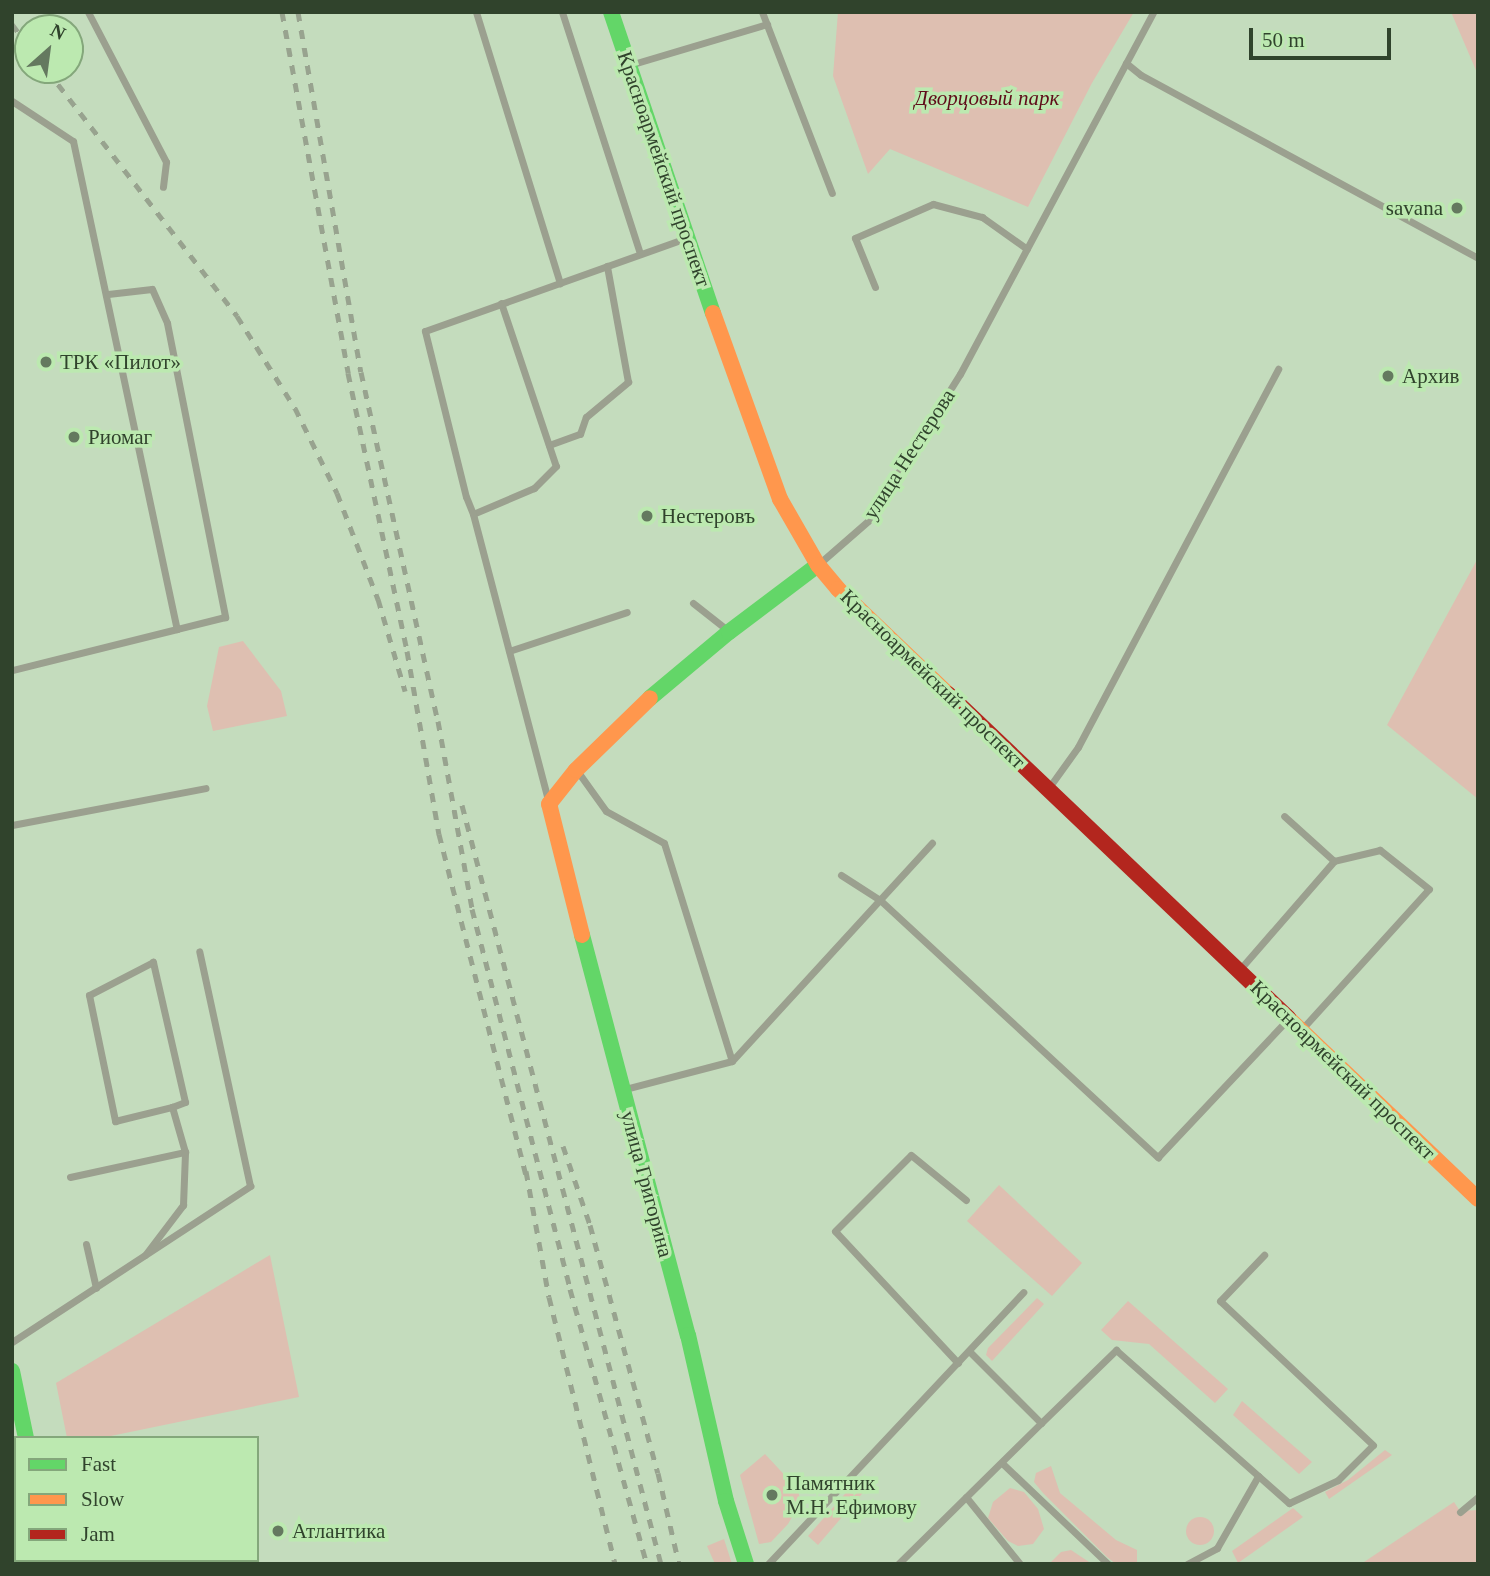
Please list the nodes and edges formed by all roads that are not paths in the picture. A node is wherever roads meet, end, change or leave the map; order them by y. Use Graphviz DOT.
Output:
graph roads {
  1 [pos="88,12"];
  2 [pos="476,12"];
  3 [pos="562,12"];
  4 [pos="611,12"];
  5 [pos="762,12"];
  6 [pos="1153,12"];
  7 [pos="767,24"];
  8 [pos="1126,63"];
  9 [pos="629,65"];
  10 [pos="12,101"];
  11 [pos="163,187"];
  12 [pos="832,193"];
  13 [pos="687,237"];
  14 [pos="1027,249"];
  15 [pos="640,254"];
  16 [pos="1478,258"];
  17 [pos="607,266"];
  18 [pos="560,283"];
  19 [pos="875,287"];
  20 [pos="108,294"];
  21 [pos="501,303"];
  22 [pos="1278,369"];
  23 [pos="549,445"];
  24 [pos="473,514"];
  25 [pos="818,565"];
  26 [pos="693,603"];
  27 [pos="627,612"];
  28 [pos="177,628"];
  29 [pos="729,632"];
  30 [pos="509,651"];
  31 [pos="12,670"];
  32 [pos="576,770"];
  33 [pos="206,788"];
  34 [pos="1048,789"];
  35 [pos="549,804"];
  36 [pos="1284,817"];
  37 [pos="12,825"];
  38 [pos="932,843"];
  39 [pos="1334,861"];
  40 [pos="841,876"];
  41 [pos="880,900"];
  42 [pos="199,951"];
  43 [pos="1239,971"];
  44 [pos="1288,1018"];
  45 [pos="1301,1030"];
  46 [pos="732,1061"];
  47 [pos="621,1090"];
  48 [pos="172,1107"];
  49 [pos="185,1152"];
  50 [pos="70,1177"];
  51 [pos="1478,1199"];
  52 [pos="966,1200"];
  53 [pos="86,1244"];
  54 [pos="145,1255"];
  55 [pos="1264,1255"];
  56 [pos="96,1288"];
  57 [pos="1023,1292"];
  58 [pos="12,1342"];
  59 [pos="969,1352"];
  60 [pos="958,1363"];
  61 [pos="12,1371"];
  62 [pos="1041,1423"];
  63 [pos="26,1436"];
  64 [pos="1003,1464"];
  65 [pos="1258,1476"];
  66 [pos="966,1497"];
  67 [pos="1478,1497"];
  68 [pos="1460,1511"];
  69 [pos="746,1564"];
  70 [pos="768,1564"];
  71 [pos="898,1564"];
  72 [pos="1020,1564"];
  73 [pos="1108,1564"];
  74 [pos="1187,1564"];
  1 -- 11 [label="lane"];
  2 -- 18 [label="lane"];
  3 -- 15 [label="lane"];
  4 -- 9 [label="main road, Красноармейский проспект"];
  5 -- 7 [label="lane"];
  6 -- 8 [label="lane, улица Нестерова"];
  7 -- 9 [label="lane"];
  7 -- 12 [label="lane"];
  8 -- 14 [label="lane, улица Нестерова"];
  8 -- 16 [label="lane"];
  9 -- 13 [label="main road, Красноармейский проспект"];
  10 -- 20 [label="lane"];
  13 -- 15 [label="lane"];
  13 -- 25 [label="main road, Красноармейский проспект"];
  14 -- 19 [label="lane"];
  14 -- 25 [label="lane, улица Нестерова"];
  15 -- 17 [label="lane"];
  17 -- 18 [label="lane"];
  17 -- 23 [label="lane"];
  18 -- 21 [label="lane"];
  20 -- 28 [label="lane"];
  20 -- 28 [label="lane"];
  21 -- 23 [label="lane"];
  21 -- 24 [label="lane"];
  22 -- 34 [label="lane"];
  23 -- 24 [label="lane"];
  24 -- 30 [label="lane"];
  25 -- 29 [label="main road, улица Нестерова"];
  25 -- 34 [label="main road, Красноармейский проспект"];
  26 -- 29 [label="lane"];
  27 -- 30 [label="lane"];
  28 -- 31 [label="lane"];
  29 -- 32 [label="main road, улица Нестерова"];
  30 -- 35 [label="lane"];
  32 -- 35 [label="main road, улица Нестерова"];
  32 -- 46 [label="lane"];
  33 -- 37 [label="lane"];
  34 -- 43 [label="main road, Красноармейский проспект"];
  35 -- 47 [label="main road, улица Григорина"];
  36 -- 39 [label="lane"];
  38 -- 41 [label="lane"];
  39 -- 43 [label="lane"];
  39 -- 45 [label="lane"];
  40 -- 41 [label="lane"];
  41 -- 44 [label="lane"];
  41 -- 46 [label="lane"];
  42 -- 54 [label="lane"];
  43 -- 44 [label="main road, Красноармейский проспект"];
  44 -- 45 [label="main road, Красноармейский проспект"];
  45 -- 51 [label="main road, Красноармейский проспект"];
  46 -- 47 [label="lane"];
  47 -- 69 [label="main road, улица Григорина"];
  48 -- 48 [label="lane"];
  48 -- 49 [label="lane"];
  49 -- 50 [label="lane"];
  49 -- 54 [label="lane"];
  52 -- 60 [label="lane"];
  53 -- 56 [label="lane"];
  54 -- 56 [label="lane"];
  55 -- 65 [label="lane"];
  56 -- 58 [label="lane"];
  57 -- 59 [label="lane"];
  59 -- 60 [label="lane"];
  59 -- 62 [label="lane"];
  60 -- 70 [label="lane"];
  61 -- 63 [label="main road"];
  62 -- 64 [label="lane"];
  62 -- 65 [label="lane"];
  64 -- 66 [label="lane"];
  64 -- 73 [label="lane"];
  65 -- 74 [label="lane"];
  66 -- 71 [label="lane"];
  66 -- 72 [label="lane"];
  67 -- 68 [label="lane"];
}
